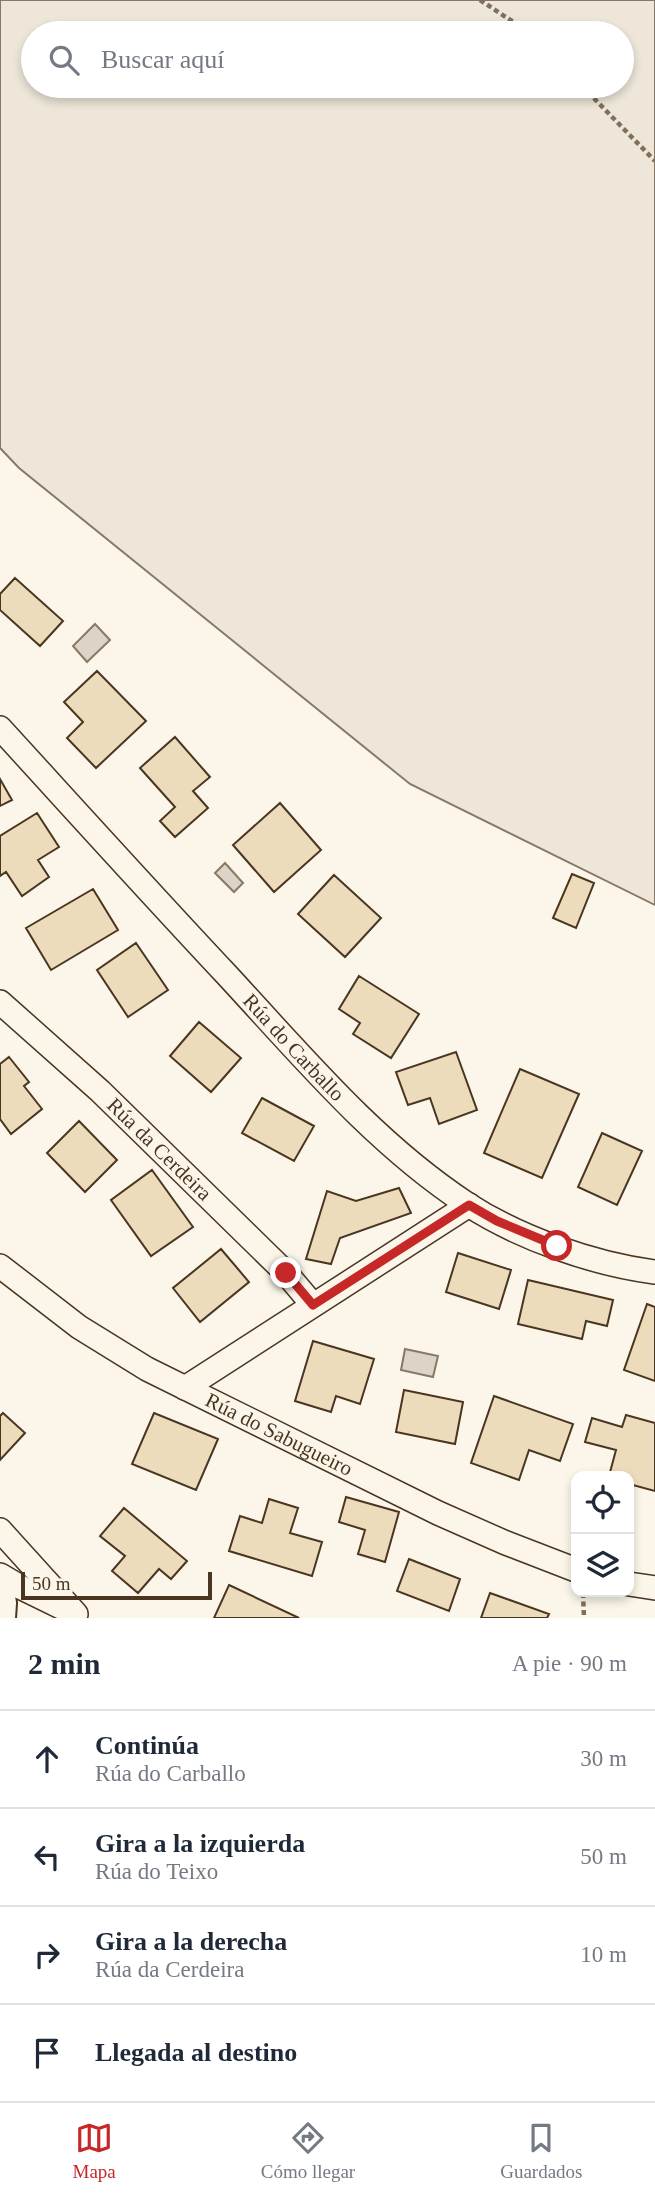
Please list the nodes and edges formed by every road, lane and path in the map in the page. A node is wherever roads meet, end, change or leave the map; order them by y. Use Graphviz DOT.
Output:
graph roads {
  1 [pos="480,0"];
  2 [pos="512,21"];
  3 [pos="594,98"];
  4 [pos="655,161"];
  5 [pos="0,728"];
  6 [pos="0,1002"];
  7 [pos="469,1205"];
  8 [pos="0,1266"];
  9 [pos="655,1272"];
  10 [pos="313,1305"];
  11 [pos="185,1388"];
  12 [pos="0,1530"];
  13 [pos="571,1568"];
  14 [pos="0,1575"];
  15 [pos="634,1585"];
  16 [pos="655,1588"];
  17 [pos="0,1593"];
  18 [pos="583,1597"];
  19 [pos="77,1617"];
  20 [pos="1,1618"];
  21 [pos="584,1618"];
  1 -- 2 [label="path"];
  3 -- 4 [label="path"];
  5 -- 7 [label="street, Rúa do Carballo"];
  6 -- 10 [label="street, Rúa da Cerdeira"];
  7 -- 9 [label="street, Rúa do Carballo"];
  7 -- 10 [label="street"];
  8 -- 11 [label="street, Rúa do Sabugueiro"];
  10 -- 11 [label="street"];
  11 -- 13 [label="street, Rúa do Sabugueiro"];
  12 -- 19 [label="street"];
  14 -- 19 [label="street"];
  15 -- 16 [label="street"];
  17 -- 20 [label="street"];
  18 -- 21 [label="path"];
}
